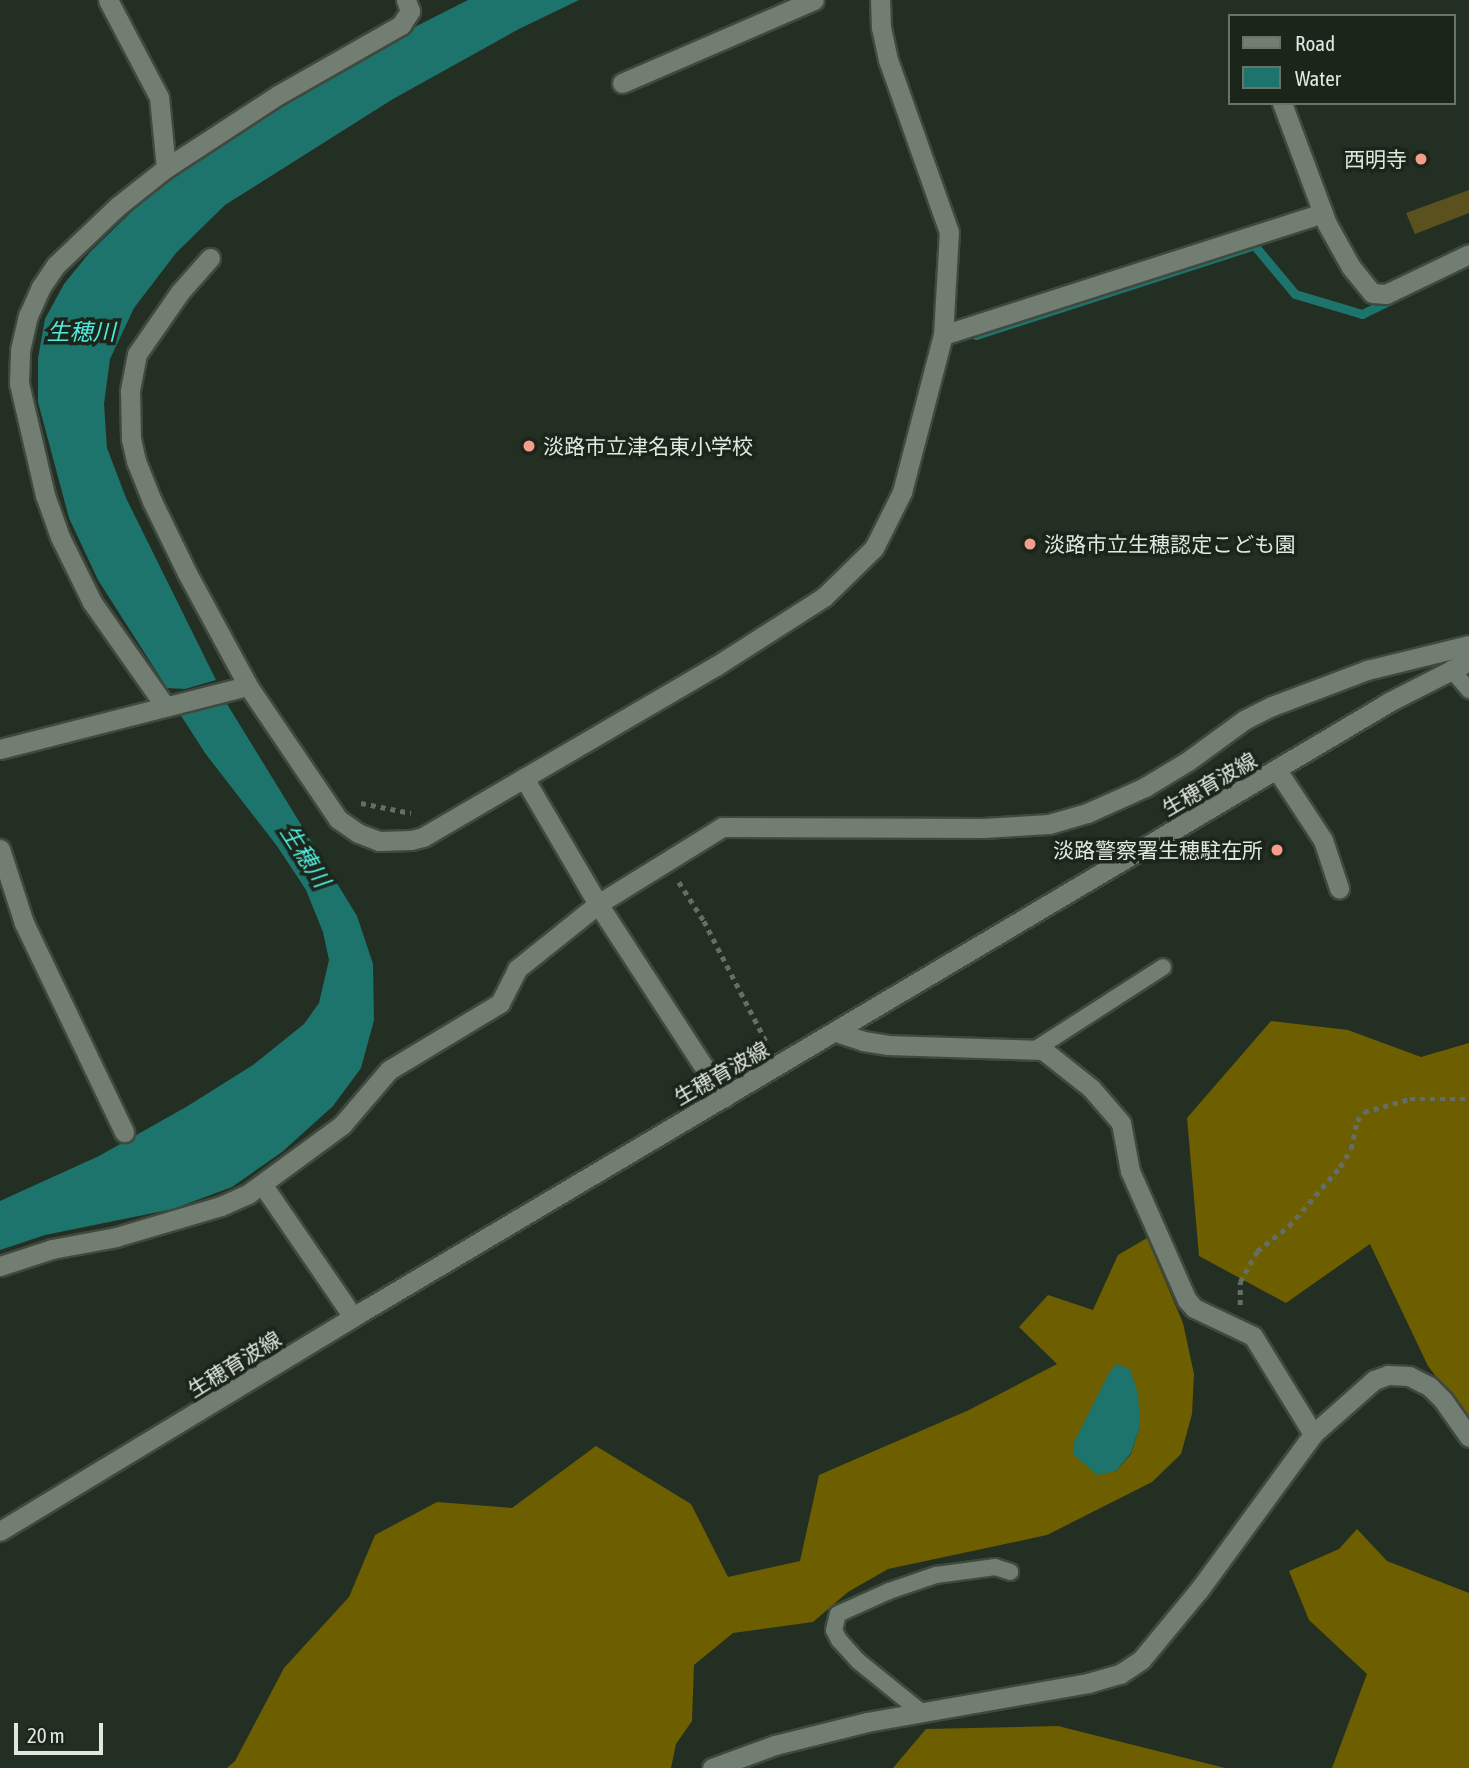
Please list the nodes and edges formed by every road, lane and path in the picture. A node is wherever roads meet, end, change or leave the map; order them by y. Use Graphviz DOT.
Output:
graph roads {
  1 [pos="108,0"];
  2 [pos="405,0"];
  3 [pos="814,0"];
  4 [pos="880,0"];
  5 [pos="622,83"];
  6 [pos="1283,105"];
  7 [pos="166,168"];
  8 [pos="1322,213"];
  9 [pos="1469,254"];
  10 [pos="210,258"];
  11 [pos="943,335"];
  12 [pos="1469,645"];
  13 [pos="1460,665"];
  14 [pos="248,686"];
  15 [pos="1469,690"];
  16 [pos="168,705"];
  17 [pos="0,749"];
  18 [pos="1277,771"];
  19 [pos="524,778"];
  20 [pos="359,803"];
  21 [pos="425,816"];
  22 [pos="0,849"];
  23 [pos="665,862"];
  24 [pos="1339,888"];
  25 [pos="598,904"];
  26 [pos="1163,967"];
  27 [pos="836,1032"];
  28 [pos="1036,1049"];
  29 [pos="779,1066"];
  30 [pos="724,1098"];
  31 [pos="1469,1099"];
  32 [pos="124,1132"];
  33 [pos="262,1184"];
  34 [pos="0,1266"];
  35 [pos="353,1317"];
  36 [pos="1240,1327"];
  37 [pos="1313,1434"];
  38 [pos="1469,1437"];
  39 [pos="0,1531"];
  40 [pos="1010,1572"];
  41 [pos="921,1712"];
  42 [pos="712,1768"];
  1 -- 7 [label="street"];
  2 -- 7 [label="street"];
  3 -- 5 [label="street"];
  4 -- 11 [label="street"];
  6 -- 8 [label="street"];
  7 -- 16 [label="street"];
  8 -- 9 [label="street"];
  8 -- 11 [label="street"];
  10 -- 14 [label="street"];
  11 -- 19 [label="street"];
  12 -- 23 [label="street"];
  13 -- 15 [label="lane"];
  13 -- 18 [label="street, 生穂育波線"];
  14 -- 16 [label="street"];
  14 -- 19 [label="street"];
  16 -- 17 [label="street"];
  18 -- 24 [label="street"];
  18 -- 27 [label="street, 生穂育波線"];
  19 -- 25 [label="street"];
  20 -- 21 [label="path"];
  22 -- 32 [label="street"];
  23 -- 25 [label="street"];
  23 -- 29 [label="path"];
  25 -- 30 [label="street"];
  25 -- 33 [label="street"];
  26 -- 28 [label="lane"];
  27 -- 28 [label="street"];
  27 -- 29 [label="street, 生穂育波線"];
  28 -- 36 [label="street"];
  29 -- 30 [label="street, 生穂育波線"];
  30 -- 35 [label="street, 生穂育波線"];
  31 -- 36 [label="path"];
  33 -- 34 [label="street"];
  33 -- 35 [label="street"];
  35 -- 39 [label="street, 生穂育波線"];
  36 -- 37 [label="street"];
  37 -- 38 [label="street"];
  37 -- 41 [label="street"];
  40 -- 41 [label="lane"];
  41 -- 42 [label="street"];
}
